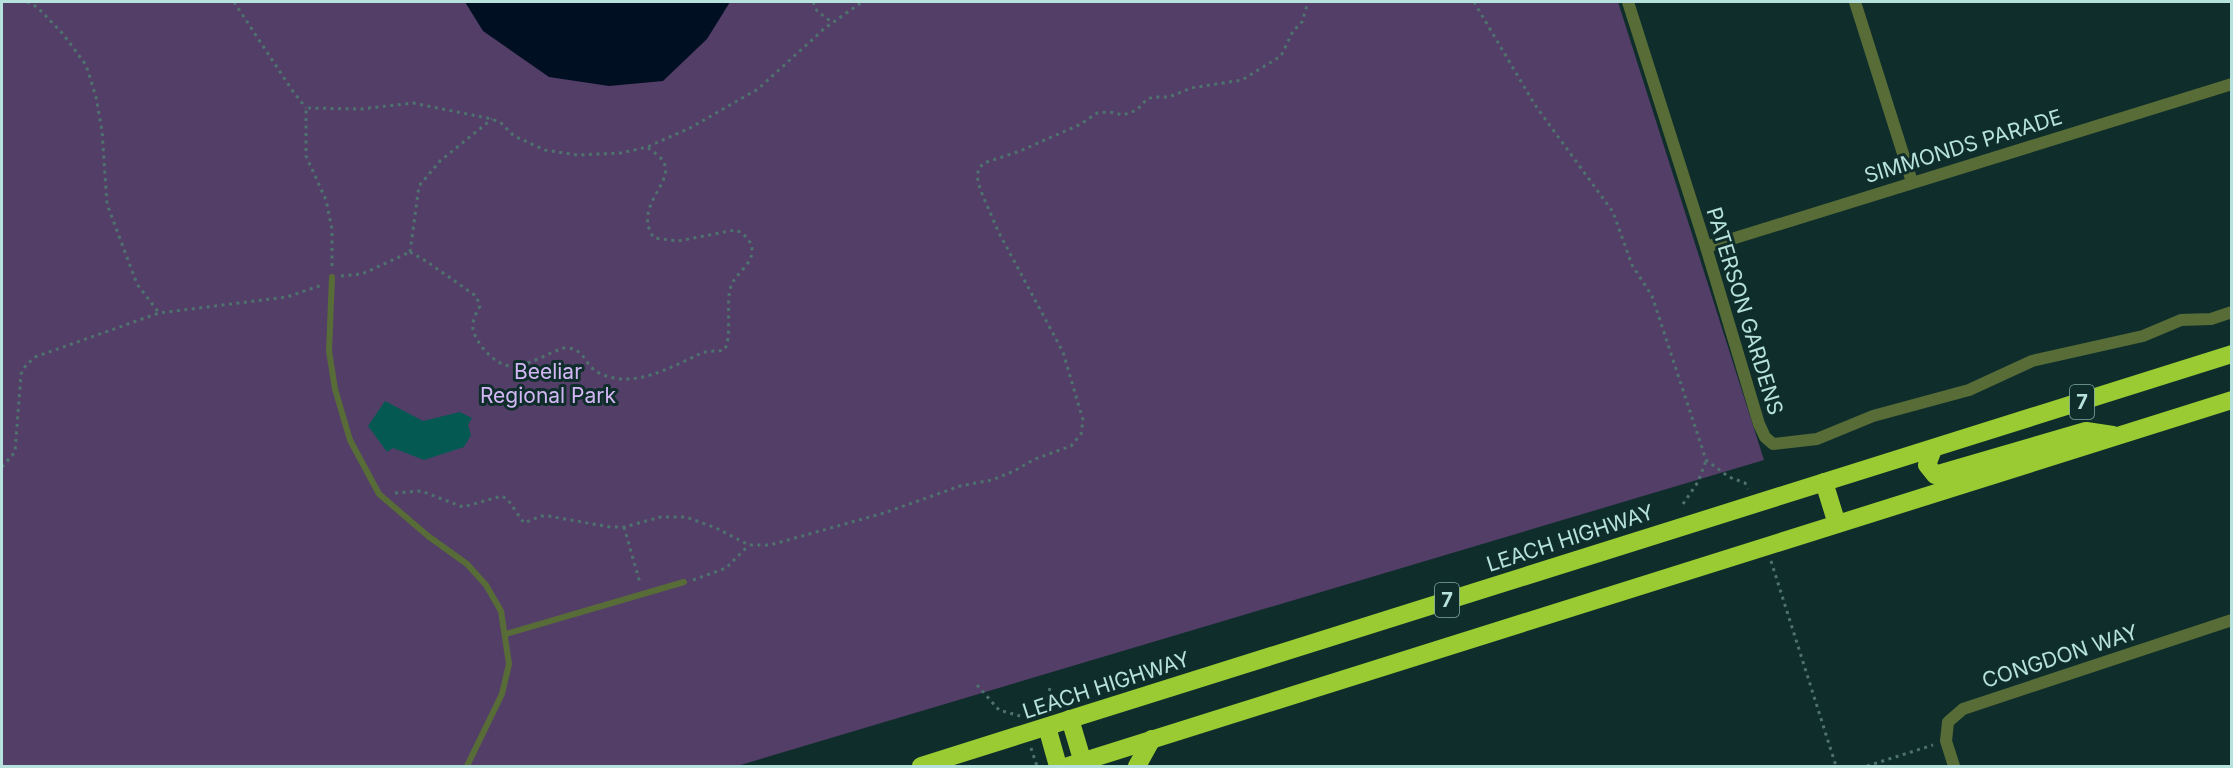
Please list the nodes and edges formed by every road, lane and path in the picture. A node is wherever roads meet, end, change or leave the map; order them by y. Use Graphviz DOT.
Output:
graph roads {
  1 [pos="27,2"];
  2 [pos="234,2"];
  3 [pos="813,2"];
  4 [pos="862,2"];
  5 [pos="1308,2"];
  6 [pos="1474,2"];
  7 [pos="1628,2"];
  8 [pos="1855,2"];
  9 [pos="833,23"];
  10 [pos="2232,84"];
  11 [pos="306,108"];
  12 [pos="492,118"];
  13 [pos="647,147"];
  14 [pos="1912,182"];
  15 [pos="1706,247"];
  16 [pos="410,252"];
  17 [pos="332,277"];
  18 [pos="2232,312"];
  19 [pos="159,313"];
  20 [pos="2232,354"];
  21 [pos="2232,400"];
  22 [pos="2120,436"];
  23 [pos="1933,449"];
  24 [pos="1706,460"];
  25 [pos="2,467"];
  26 [pos="1824,482"];
  27 [pos="1749,490"];
  28 [pos="379,494"];
  29 [pos="1683,504"];
  30 [pos="1837,524"];
  31 [pos="624,527"];
  32 [pos="749,545"];
  33 [pos="1771,560"];
  34 [pos="684,582"];
  35 [pos="644,594"];
  36 [pos="2232,620"];
  37 [pos="506,634"];
  38 [pos="977,685"];
  39 [pos="1050,687"];
  40 [pos="1033,714"];
  41 [pos="1027,716"];
  42 [pos="1070,719"];
  43 [pos="1047,727"];
  44 [pos="1152,739"];
  45 [pos="1946,741"];
  46 [pos="1078,765"];
  47 [pos="467,766"];
  48 [pos="921,766"];
  49 [pos="1059,766"];
  50 [pos="1137,766"];
  51 [pos="1836,766"];
  52 [pos="1867,766"];
  53 [pos="1954,766"];
  1 -- 19 [label="path"];
  2 -- 11 [label="path"];
  3 -- 9 [label="path"];
  4 -- 9 [label="path"];
  5 -- 32 [label="path"];
  6 -- 24 [label="path"];
  7 -- 15 [label="street, PATERSON GARDENS"];
  8 -- 14 [label="street"];
  9 -- 13 [label="path"];
  10 -- 14 [label="street, SIMMONDS PARADE"];
  11 -- 12 [label="path"];
  11 -- 17 [label="path"];
  12 -- 13 [label="path"];
  12 -- 16 [label="path"];
  13 -- 16 [label="path"];
  14 -- 15 [label="street, SIMMONDS PARADE"];
  15 -- 18 [label="street, PATERSON GARDENS"];
  16 -- 17 [label="path"];
  17 -- 19 [label="path"];
  17 -- 28 [label="lane"];
  19 -- 25 [label="path"];
  20 -- 23 [label="highway, LEACH HIGHWAY / 7"];
  21 -- 22 [label="highway, 7"];
  22 -- 23 [label="highway"];
  22 -- 30 [label="highway, 7"];
  23 -- 26 [label="highway, LEACH HIGHWAY / 7"];
  24 -- 27 [label="path"];
  24 -- 29 [label="path"];
  26 -- 30 [label="highway"];
  26 -- 42 [label="highway, LEACH HIGHWAY / 7"];
  28 -- 31 [label="path"];
  28 -- 37 [label="lane"];
  30 -- 44 [label="highway, 7"];
  31 -- 32 [label="path"];
  31 -- 35 [label="path"];
  32 -- 34 [label="path"];
  33 -- 51 [label="path"];
  34 -- 35 [label="lane"];
  35 -- 37 [label="lane"];
  36 -- 45 [label="street, CONGDON WAY"];
  37 -- 47 [label="lane"];
  38 -- 41 [label="path"];
  39 -- 40 [label="path"];
  42 -- 43 [label="highway, LEACH HIGHWAY / 7"];
  42 -- 46 [label="highway"];
  43 -- 48 [label="highway, LEACH HIGHWAY / 7"];
  43 -- 49 [label="highway"];
  44 -- 46 [label="highway, 7"];
  44 -- 50 [label="highway"];
  45 -- 52 [label="path"];
  45 -- 53 [label="street"];
}
